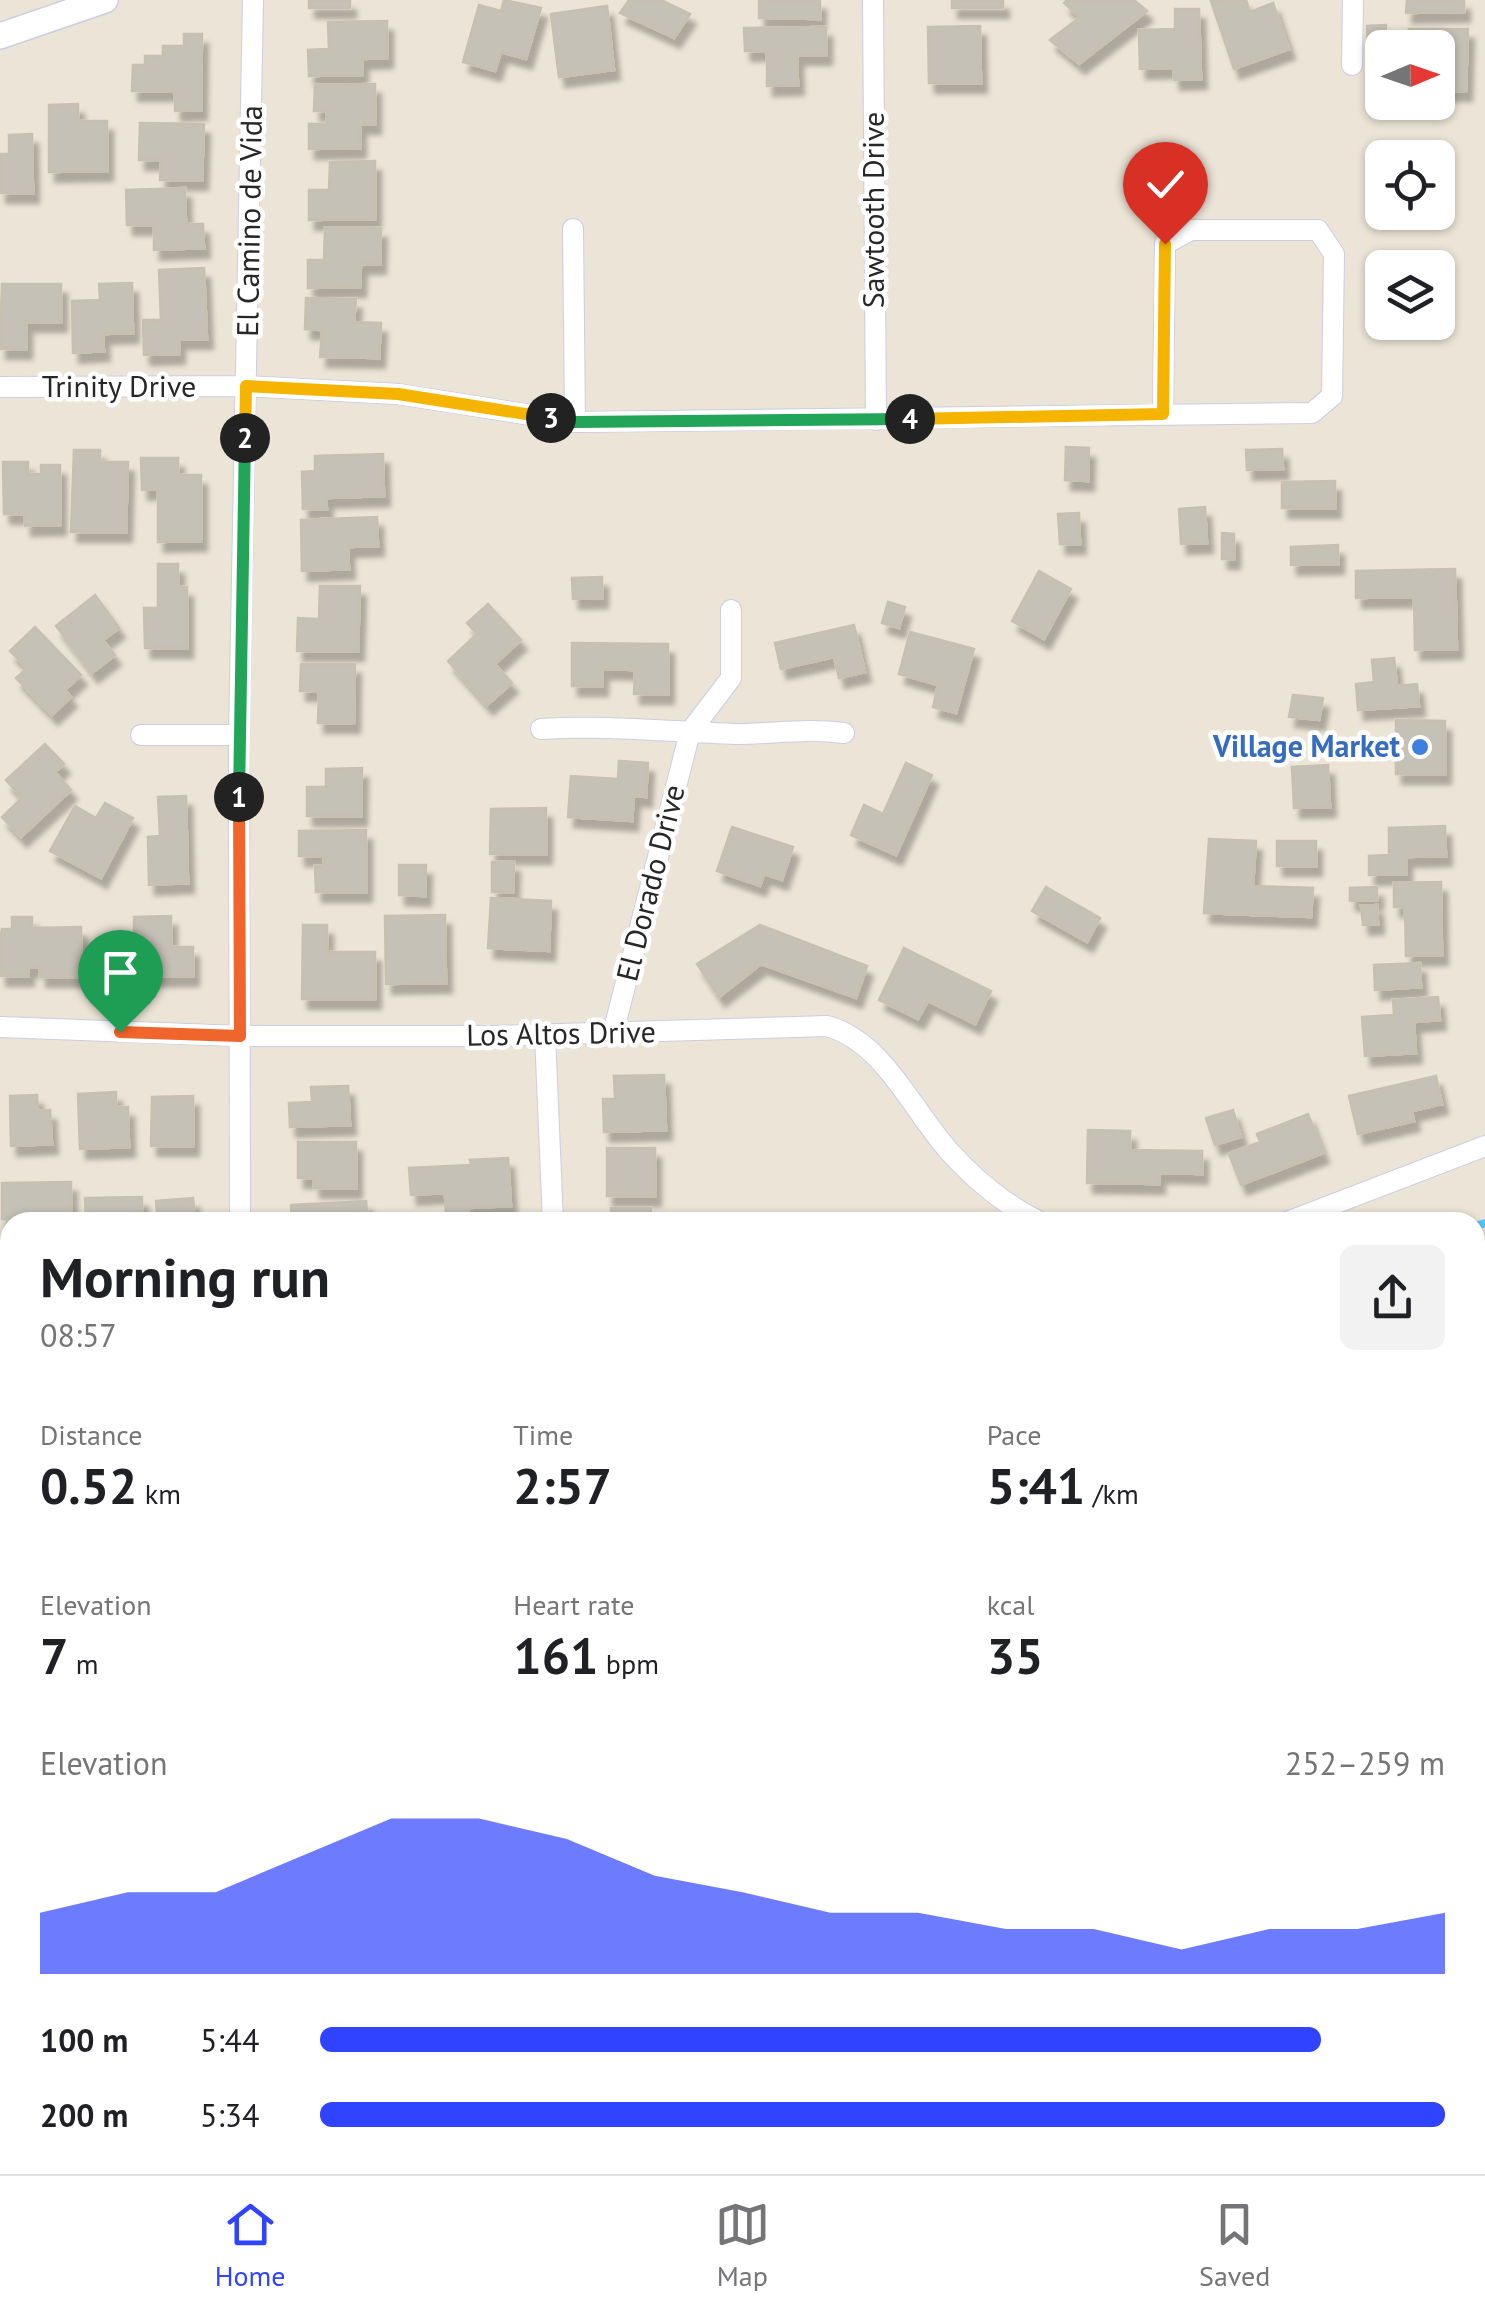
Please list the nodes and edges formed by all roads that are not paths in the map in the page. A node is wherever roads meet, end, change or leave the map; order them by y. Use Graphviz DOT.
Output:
graph roads {
  1 [pos="105,0"];
  2 [pos="252,0"];
  3 [pos="872,0"];
  4 [pos="1353,0"];
  5 [pos="0,36"];
  6 [pos="1352,65"];
  7 [pos="573,229"];
  8 [pos="246,386"];
  9 [pos="0,387"];
  10 [pos="1163,414"];
  11 [pos="876,420"];
  12 [pos="575,422"];
  13 [pos="731,610"];
  14 [pos="541,729"];
  15 [pos="690,732"];
  16 [pos="844,733"];
  17 [pos="140,735"];
  18 [pos="239,735"];
  19 [pos="0,1027"];
  20 [pos="613,1033"];
  21 [pos="545,1035"];
  22 [pos="240,1036"];
  23 [pos="1485,1146"];
  24 [pos="240,1212"];
  25 [pos="553,1212"];
  26 [pos="1024,1212"];
  27 [pos="1313,1212"];
  1 -- 5 [label="street"];
  2 -- 8 [label="street, El Camino de Vida"];
  3 -- 11 [label="street, Sawtooth Drive"];
  4 -- 6 [label="street"];
  7 -- 12 [label="street"];
  8 -- 9 [label="street, Trinity Drive"];
  8 -- 12 [label="street, Trinity Drive"];
  8 -- 18 [label="street, El Camino de Vida"];
  10 -- 10 [label="street, Trinity Drive"];
  10 -- 11 [label="street, Trinity Drive"];
  11 -- 12 [label="street, Trinity Drive"];
  13 -- 15 [label="street, El Dorado Drive"];
  14 -- 15 [label="street"];
  15 -- 16 [label="street"];
  15 -- 20 [label="street, El Dorado Drive"];
  17 -- 18 [label="street"];
  18 -- 22 [label="street, El Camino de Vida"];
  19 -- 22 [label="street, Los Altos Drive"];
  20 -- 21 [label="street, Los Altos Drive"];
  20 -- 26 [label="street, Los Altos Drive"];
  21 -- 22 [label="street, Los Altos Drive"];
  21 -- 25 [label="street"];
  22 -- 24 [label="street, El Camino de Vida"];
  23 -- 27 [label="street"];
}
